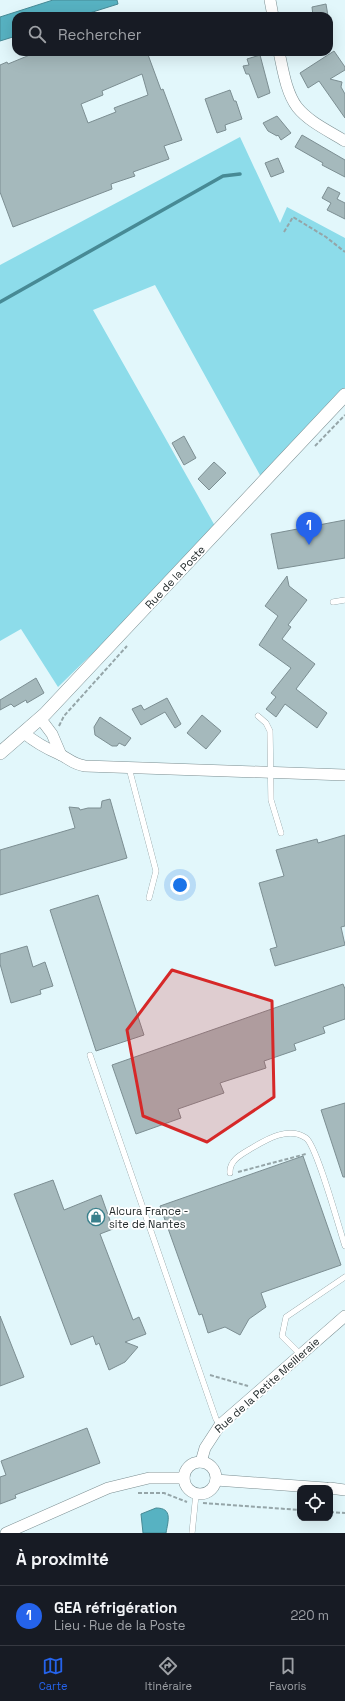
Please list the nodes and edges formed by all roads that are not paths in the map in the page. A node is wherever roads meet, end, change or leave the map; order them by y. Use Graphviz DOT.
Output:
graph roads {
  1 [pos="270,0"];
  2 [pos="272,12"];
  3 [pos="280,56"];
  4 [pos="345,141"];
  5 [pos="345,396"];
  6 [pos="345,600"];
  7 [pos="333,602"];
  8 [pos="258,716"];
  9 [pos="40,718"];
  10 [pos="24,733"];
  11 [pos="0,753"];
  12 [pos="61,755"];
  13 [pos="129,768"];
  14 [pos="270,773"];
  15 [pos="345,775"];
  16 [pos="281,833"];
  17 [pos="149,898"];
  18 [pos="90,1055"];
  19 [pos="230,1173"];
  20 [pos="345,1246"];
  21 [pos="345,1277"];
  22 [pos="345,1316"];
  23 [pos="301,1355"];
  24 [pos="220,1425"];
  25 [pos="201,1462"];
  26 [pos="184,1478"];
  27 [pos="216,1480"];
  28 [pos="297,1486"];
  29 [pos="333,1488"];
  30 [pos="345,1490"];
  31 [pos="196,1498"];
  32 [pos="6,1533"];
  33 [pos="192,1533"];
  1 -- 2 [label="street"];
  3 -- 4 [label="street"];
  5 -- 9 [label="street, Rue de la Poste"];
  6 -- 7 [label="lane"];
  8 -- 14 [label="lane"];
  9 -- 10 [label="street, Rue de la Poste"];
  9 -- 12 [label="street"];
  10 -- 11 [label="street, Rue de la Poste"];
  10 -- 12 [label="street"];
  12 -- 13 [label="street"];
  13 -- 14 [label="street"];
  13 -- 17 [label="lane"];
  14 -- 15 [label="street"];
  14 -- 16 [label="lane"];
  18 -- 24 [label="lane"];
  19 -- 20 [label="lane"];
  21 -- 23 [label="lane"];
  22 -- 23 [label="street, Rue de la Petite Meilleraie"];
  23 -- 24 [label="street, Rue de la Petite Meilleraie"];
  24 -- 25 [label="street, Rue de la Petite Meilleraie"];
  25 -- 26 [label="street"];
  25 -- 27 [label="street"];
  26 -- 31 [label="street"];
  26 -- 32 [label="street"];
  27 -- 28 [label="street"];
  27 -- 31 [label="street"];
  29 -- 30 [label="street"];
  31 -- 33 [label="lane"];
}
